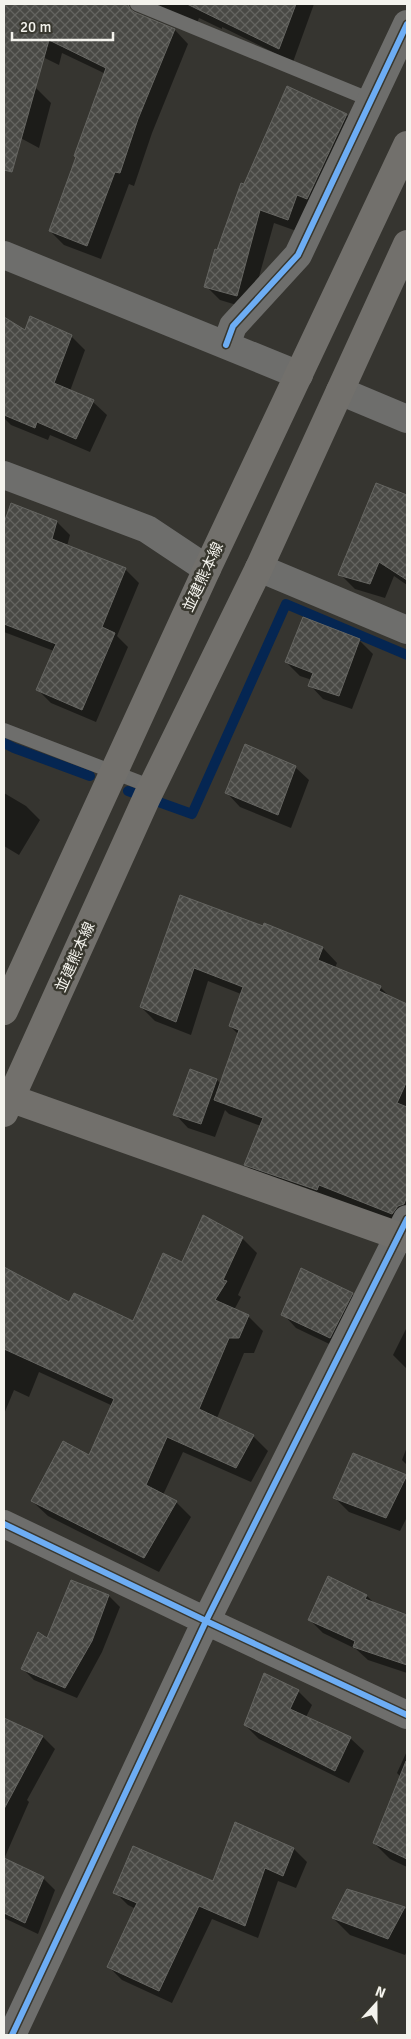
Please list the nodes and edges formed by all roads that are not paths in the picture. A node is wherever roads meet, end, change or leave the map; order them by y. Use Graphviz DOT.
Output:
graph roads {
  1 [pos="137,4"];
  2 [pos="407,24"];
  3 [pos="371,100"];
  4 [pos="407,145"];
  5 [pos="407,244"];
  6 [pos="4,256"];
  7 [pos="226,345"];
  8 [pos="299,375"];
  9 [pos="340,391"];
  10 [pos="407,419"];
  11 [pos="4,475"];
  12 [pos="259,568"];
  13 [pos="207,569"];
  14 [pos="407,630"];
  15 [pos="4,730"];
  16 [pos="114,772"];
  17 [pos="152,787"];
  18 [pos="4,1011"];
  19 [pos="6,1103"];
  20 [pos="405,1232"];
  21 [pos="4,1524"];
  22 [pos="206,1622"];
  23 [pos="407,1715"];
  24 [pos="12,2035"];
  1 -- 3 [label="lane"];
  2 -- 3 [label="street"];
  3 -- 7 [label="street"];
  4 -- 8 [label="main road, 並建熊本線"];
  5 -- 9 [label="main road, 並建熊本線"];
  6 -- 7 [label="street"];
  7 -- 8 [label="street"];
  8 -- 13 [label="main road, 並建熊本線"];
  9 -- 10 [label="street"];
  9 -- 12 [label="main road, 並建熊本線"];
  11 -- 13 [label="street"];
  12 -- 14 [label="street"];
  12 -- 17 [label="main road, 並建熊本線"];
  13 -- 16 [label="main road, 並建熊本線"];
  15 -- 16 [label="lane"];
  16 -- 17 [label="lane"];
  16 -- 18 [label="main road, 並建熊本線"];
  17 -- 19 [label="main road, 並建熊本線"];
  19 -- 20 [label="main road, 並建熊本線"];
  20 -- 22 [label="street"];
  21 -- 22 [label="street"];
  22 -- 23 [label="street"];
  22 -- 24 [label="street"];
}
